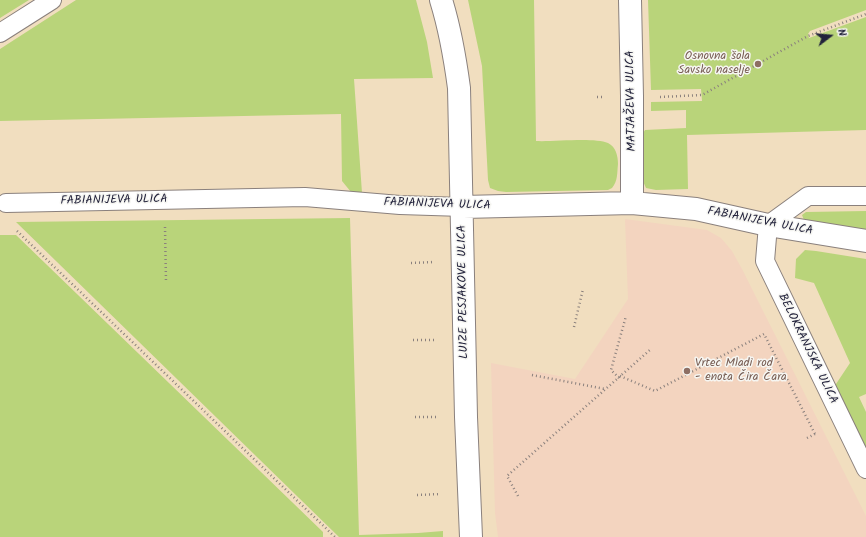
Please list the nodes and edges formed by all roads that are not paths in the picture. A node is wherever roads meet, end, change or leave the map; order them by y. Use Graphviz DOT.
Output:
graph roads {
  1 [pos="52,0"];
  2 [pos="441,0"];
  3 [pos="630,0"];
  4 [pos="0,33"];
  5 [pos="866,196"];
  6 [pos="6,203"];
  7 [pos="632,203"];
  8 [pos="463,207"];
  9 [pos="768,225"];
  10 [pos="866,241"];
  11 [pos="866,469"];
  12 [pos="471,537"];
  1 -- 4 [label="lane"];
  2 -- 8 [label="street, LUIZE PESJAKOVE ULICA"];
  3 -- 7 [label="street, MATJAŽEVA ULICA"];
  5 -- 9 [label="lane"];
  6 -- 8 [label="lane, FABIANIJEVA ULICA"];
  7 -- 8 [label="street, FABIANIJEVA ULICA"];
  7 -- 9 [label="street, FABIANIJEVA ULICA"];
  8 -- 12 [label="street, LUIZE PESJAKOVE ULICA"];
  9 -- 10 [label="street, FABIANIJEVA ULICA"];
  9 -- 11 [label="lane, BELOKRANJSKA ULICA"];
}
